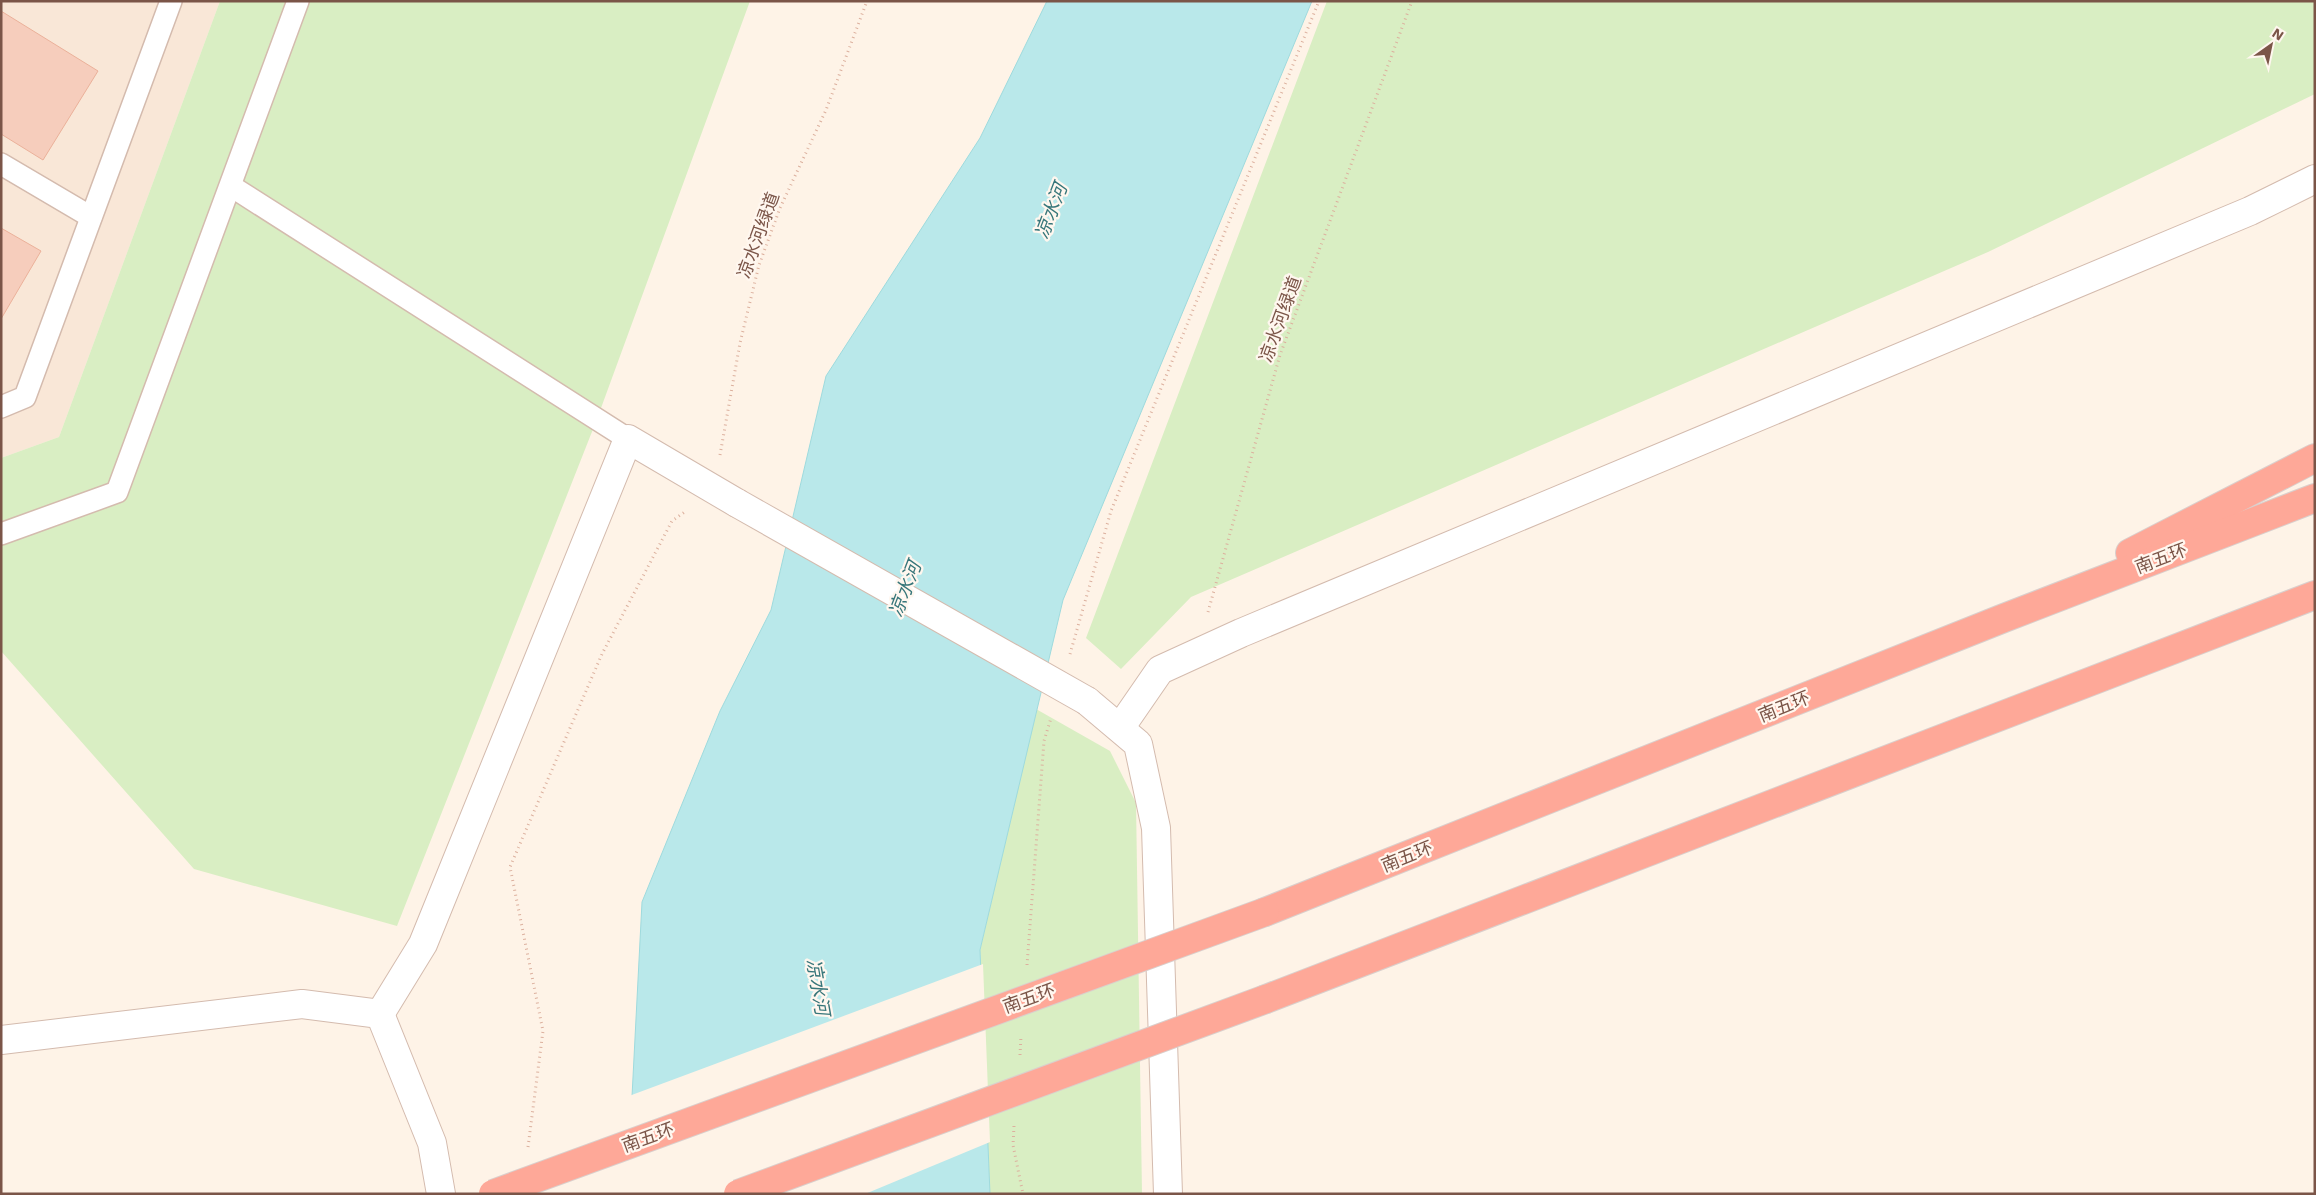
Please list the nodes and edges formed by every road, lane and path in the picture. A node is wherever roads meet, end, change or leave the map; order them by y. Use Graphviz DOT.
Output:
graph roads {
  1 [pos="171,1"];
  2 [pos="298,1"];
  3 [pos="867,1"];
  4 [pos="1319,1"];
  5 [pos="1412,1"];
  6 [pos="1,164"];
  7 [pos="2315,179"];
  8 [pos="231,186"];
  9 [pos="91,217"];
  10 [pos="1,407"];
  11 [pos="628,439"];
  12 [pos="2315,458"];
  13 [pos="712,489"];
  14 [pos="2315,498"];
  15 [pos="1,534"];
  16 [pos="2315,595"];
  17 [pos="2004,618"];
  18 [pos="1196,654"];
  19 [pos="1069,655"];
  20 [pos="1053,712"];
  21 [pos="1120,728"];
  22 [pos="1026,968"];
  23 [pos="380,1014"];
  24 [pos="1022,1027"];
  25 [pos="1,1040"];
  26 [pos="1020,1056"];
  27 [pos="1014,1125"];
  28 [pos="527,1156"];
  29 [pos="441,1194"];
  30 [pos="493,1194"];
  31 [pos="738,1194"];
  32 [pos="1023,1194"];
  33 [pos="1168,1194"];
  1 -- 9 [label="lane"];
  2 -- 8 [label="lane"];
  3 -- 13 [label="path, 凉水河绿道"];
  4 -- 19 [label="path"];
  5 -- 18 [label="path, 凉水河绿道"];
  6 -- 9 [label="lane"];
  7 -- 18 [label="street"];
  8 -- 11 [label="lane"];
  8 -- 15 [label="lane"];
  9 -- 10 [label="lane"];
  11 -- 13 [label="street"];
  11 -- 23 [label="street"];
  12 -- 17 [label="highway"];
  13 -- 21 [label="street, bridge"];
  13 -- 28 [label="path"];
  14 -- 17 [label="highway, 南五环"];
  16 -- 31 [label="highway, bridge"];
  17 -- 30 [label="highway, 南五环, bridge"];
  18 -- 21 [label="street"];
  20 -- 22 [label="path"];
  21 -- 33 [label="street"];
  23 -- 25 [label="street"];
  23 -- 29 [label="street"];
  24 -- 26 [label="path"];
  27 -- 32 [label="path"];
}
